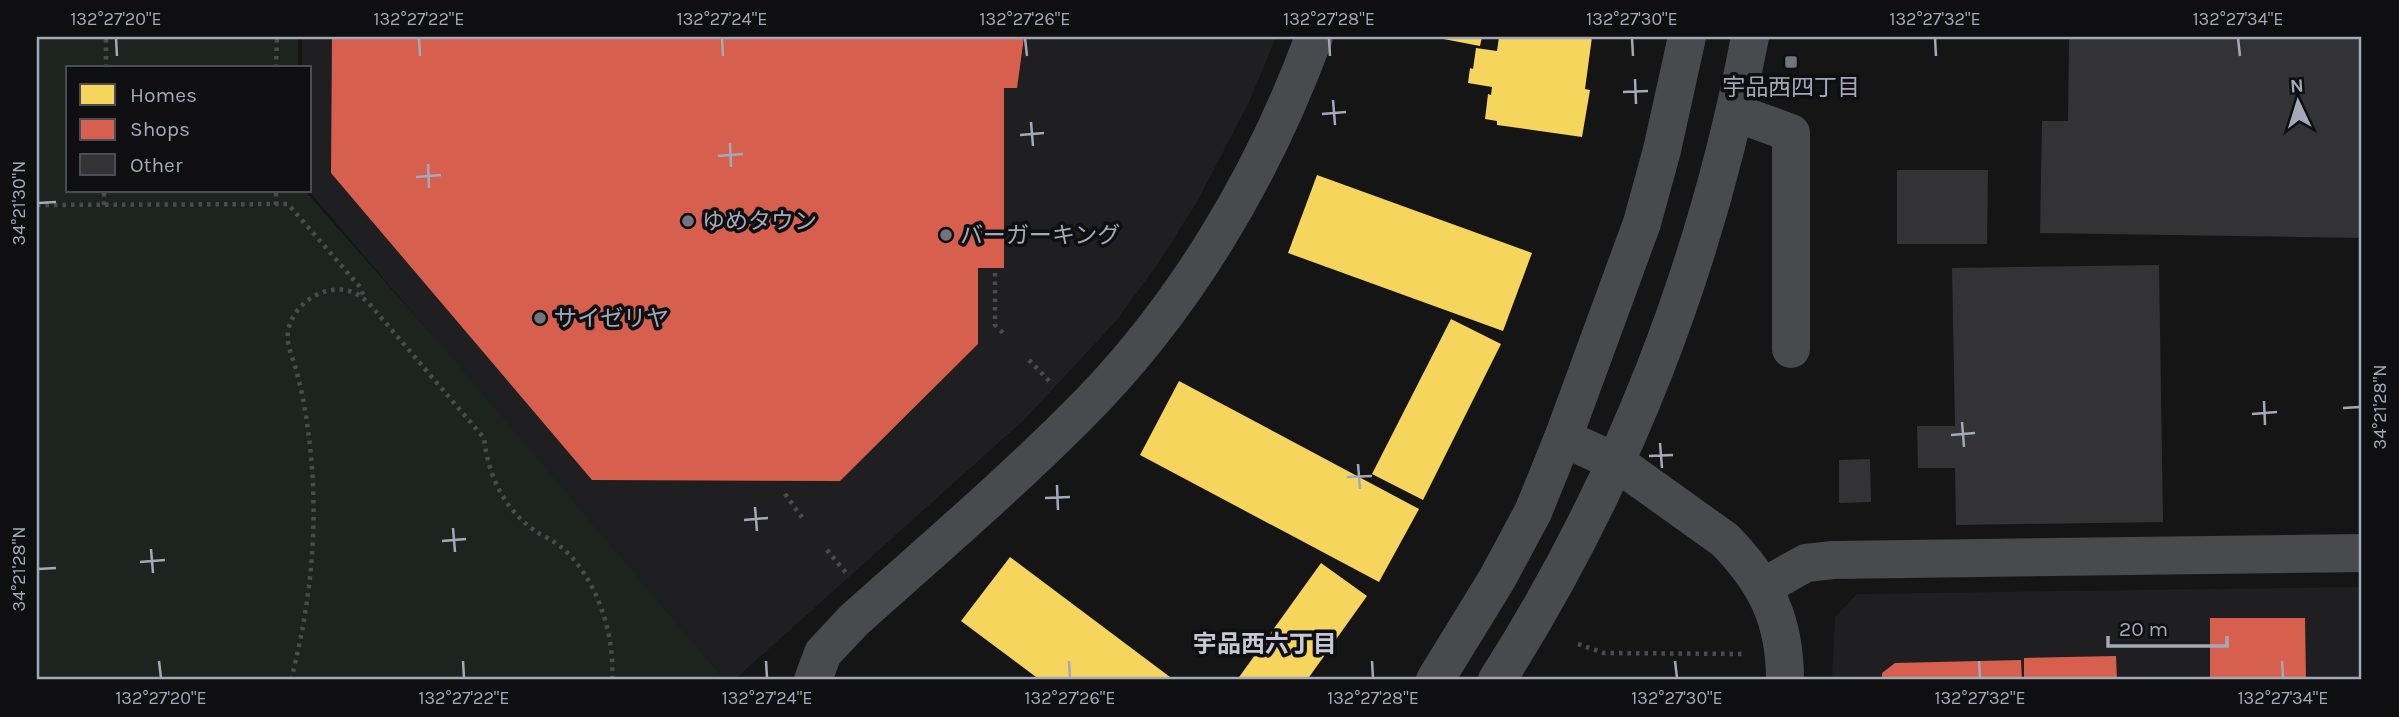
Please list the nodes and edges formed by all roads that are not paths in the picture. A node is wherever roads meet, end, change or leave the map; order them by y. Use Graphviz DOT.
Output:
graph roads {
  1 [pos="1314,37"];
  2 [pos="1687,37"];
  3 [pos="1750,37"];
  4 [pos="1736,113"];
  5 [pos="1791,349"];
  6 [pos="1563,438"];
  7 [pos="1616,462"];
  8 [pos="2362,554"];
  9 [pos="1763,587"];
  10 [pos="813,680"];
  11 [pos="1435,680"];
  12 [pos="1497,680"];
  13 [pos="1785,680"];
  1 -- 10 [label="street"];
  2 -- 6 [label="street"];
  3 -- 4 [label="street"];
  4 -- 5 [label="street"];
  4 -- 7 [label="street"];
  6 -- 7 [label="street"];
  6 -- 11 [label="street"];
  7 -- 9 [label="street"];
  7 -- 12 [label="street"];
  8 -- 9 [label="street"];
  9 -- 13 [label="street"];
}
